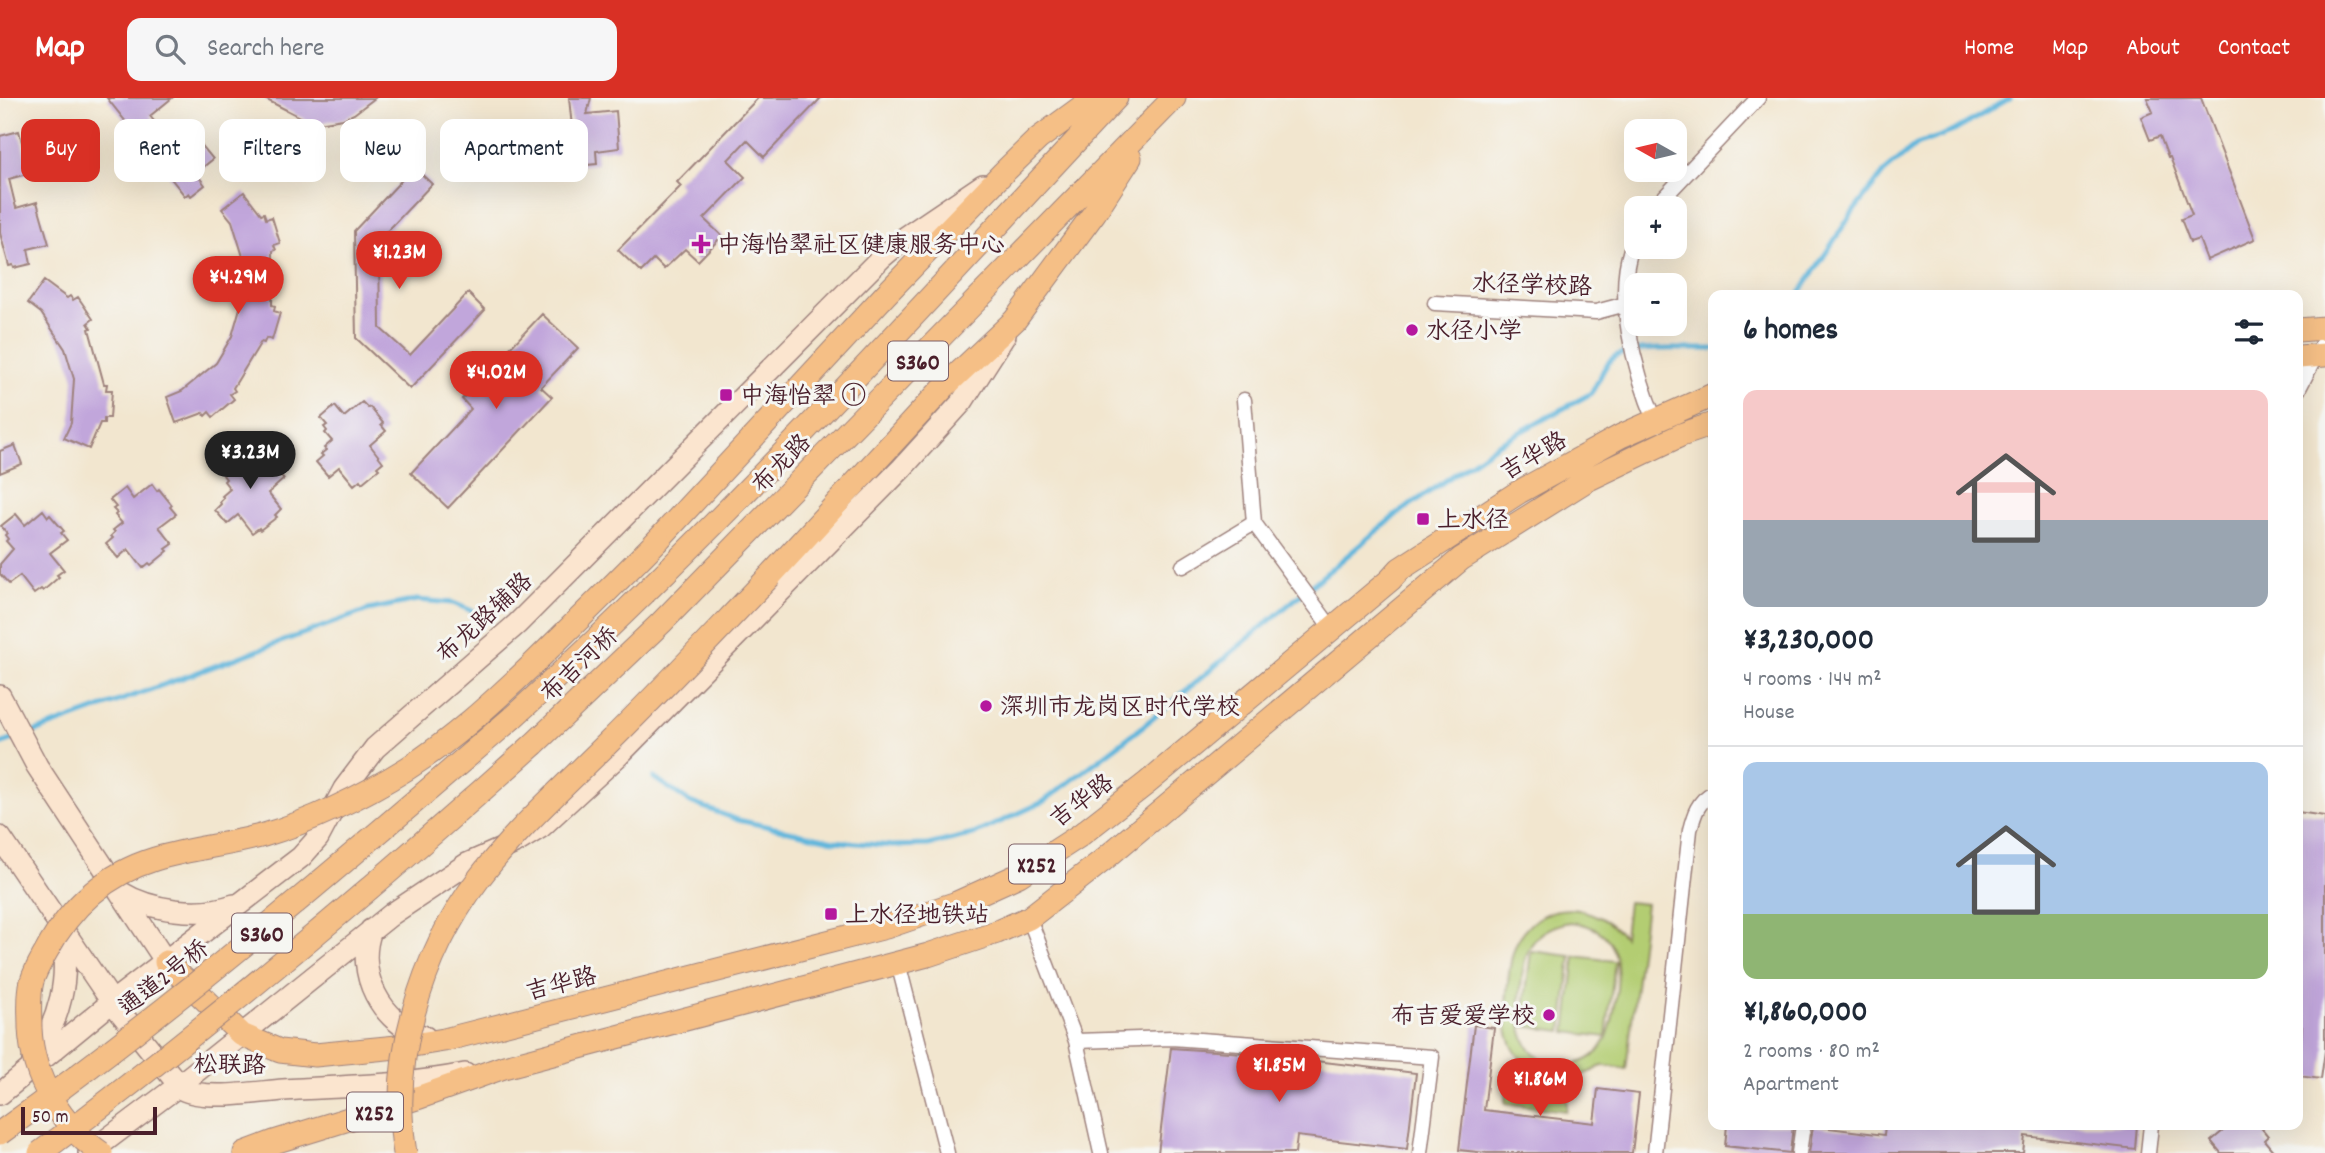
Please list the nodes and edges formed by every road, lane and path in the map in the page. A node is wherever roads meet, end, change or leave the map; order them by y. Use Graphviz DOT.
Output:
graph roads {
  1 [pos="1094,98"];
  2 [pos="1116,98"];
  3 [pos="1758,98"];
  4 [pos="1166,106"];
  5 [pos="1003,173"];
  6 [pos="1665,196"];
  7 [pos="1435,303"];
  8 [pos="1624,311"];
  9 [pos="1015,320"];
  10 [pos="2325,328"];
  11 [pos="2303,330"];
  12 [pos="1632,336"];
  13 [pos="2316,352"];
  14 [pos="2303,379"];
  15 [pos="1708,397"];
  16 [pos="1244,400"];
  17 [pos="1655,421"];
  18 [pos="1708,426"];
  19 [pos="1664,443"];
  20 [pos="1254,523"];
  21 [pos="1184,566"];
  22 [pos="639,600"];
  23 [pos="661,623"];
  24 [pos="1332,629"];
  25 [pos="0,696"];
  26 [pos="512,718"];
  27 [pos="1708,796"];
  28 [pos="0,836"];
  29 [pos="120,892"];
  30 [pos="242,902"];
  31 [pos="52,914"];
  32 [pos="1029,918"];
  33 [pos="371,930"];
  34 [pos="166,962"];
  35 [pos="898,963"];
  36 [pos="112,1002"];
  37 [pos="242,1035"];
  38 [pos="444,1040"];
  39 [pos="1076,1041"];
  40 [pos="504,1067"];
  41 [pos="19,1079"];
  42 [pos="178,1086"];
  43 [pos="0,1094"];
  44 [pos="1802,1130"];
  45 [pos="2150,1130"];
  46 [pos="0,1133"];
  47 [pos="40,1153"];
  48 [pos="89,1153"];
  49 [pos="101,1153"];
  50 [pos="245,1153"];
  51 [pos="405,1153"];
  52 [pos="947,1153"];
  53 [pos="1101,1153"];
  54 [pos="1420,1153"];
  55 [pos="1655,1153"];
  56 [pos="1799,1153"];
  57 [pos="2148,1153"];
  1 -- 5 [label="main road"];
  2 -- 22 [label="main road, 布龙路 / S360"];
  3 -- 6 [label="street"];
  4 -- 9 [label="main road"];
  4 -- 23 [label="main road, 布龙路 / S360"];
  5 -- 30 [label="main road, 布龙路辅路"];
  5 -- 49 [label="main road, bridge"];
  7 -- 8 [label="street, 水径学校路"];
  9 -- 33 [label="main road"];
  9 -- 51 [label="main road, bridge"];
  10 -- 11 [label="main road"];
  12 -- 17 [label="street"];
  13 -- 14 [label="street"];
  15 -- 17 [label="main road, 吉华路 / X252"];
  16 -- 20 [label="street"];
  17 -- 19 [label="street"];
  17 -- 24 [label="main road, 吉华路 / X252"];
  18 -- 19 [label="main road, 吉华路 / X252"];
  19 -- 32 [label="main road, 吉华路 / X252"];
  20 -- 21 [label="street"];
  20 -- 24 [label="street"];
  22 -- 26 [label="main road, 布吉河桥 / S360"];
  23 -- 47 [label="main road, 布吉河桥 / S360, bridge"];
  24 -- 38 [label="main road, 吉华路 / X252"];
  25 -- 29 [label="main road"];
  26 -- 46 [label="main road, 通道2号桥 / S360, bridge"];
  27 -- 55 [label="street"];
  28 -- 31 [label="main road, 松联路"];
  29 -- 30 [label="main road"];
  29 -- 34 [label="main road"];
  30 -- 34 [label="main road, 布龙路辅路"];
  31 -- 36 [label="main road, 松联路"];
  31 -- 41 [label="main road"];
  32 -- 35 [label="main road, 吉华路 / X252"];
  32 -- 39 [label="street"];
  33 -- 37 [label="main road"];
  33 -- 38 [label="main road"];
  34 -- 36 [label="main road, 布龙路辅路"];
  34 -- 37 [label="main road, 吉华路 / X252"];
  35 -- 40 [label="main road, 吉华路 / X252"];
  35 -- 52 [label="street"];
  36 -- 41 [label="main road, 布龙路辅路"];
  36 -- 42 [label="main road, 松联路"];
  37 -- 38 [label="main road, 吉华路 / X252"];
  37 -- 42 [label="main road"];
  39 -- 53 [label="street"];
  39 -- 54 [label="street"];
  40 -- 42 [label="main road, 松联路"];
  40 -- 50 [label="main road, 吉华路 / X252"];
  41 -- 43 [label="main road, 布龙路辅路"];
  42 -- 48 [label="main road"];
  44 -- 56 [label="street"];
  45 -- 57 [label="street"];
}
